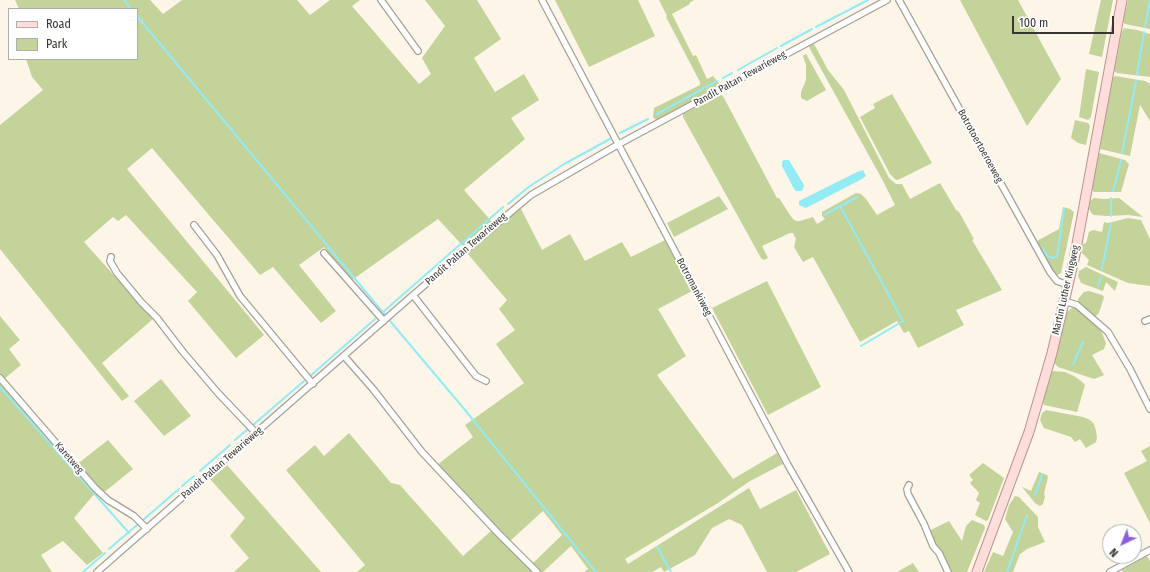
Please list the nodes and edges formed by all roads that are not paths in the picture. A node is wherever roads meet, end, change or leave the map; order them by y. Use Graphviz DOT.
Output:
graph roads {
  1 [pos="381,0"];
  2 [pos="542,0"];
  3 [pos="887,0"];
  4 [pos="900,0"];
  5 [pos="1122,0"];
  6 [pos="418,51"];
  7 [pos="619,144"];
  8 [pos="194,225"];
  9 [pos="324,253"];
  10 [pos="111,257"];
  11 [pos="1068,285"];
  12 [pos="413,295"];
  13 [pos="1064,301"];
  14 [pos="384,321"];
  15 [pos="344,356"];
  16 [pos="0,378"];
  17 [pos="486,381"];
  18 [pos="313,384"];
  19 [pos="1150,409"];
  20 [pos="256,433"];
  21 [pos="909,485"];
  22 [pos="146,529"];
  23 [pos="1150,550"];
  24 [pos="97,572"];
  25 [pos="537,572"];
  26 [pos="849,572"];
  27 [pos="948,572"];
  28 [pos="977,572"];
  29 [pos="1110,572"];
  1 -- 6 [label="street"];
  2 -- 7 [label="street, Botromankiweg"];
  3 -- 7 [label="street, Pandit Paltan Tewarieweg"];
  4 -- 11 [label="street, Botrotoertoeroeweg"];
  5 -- 11 [label="main road, Martin Luther Kingweg"];
  7 -- 12 [label="street, Pandit Paltan Tewarieweg"];
  7 -- 26 [label="street, Botromankiweg"];
  8 -- 18 [label="street"];
  9 -- 14 [label="street"];
  10 -- 20 [label="street"];
  11 -- 13 [label="main road, Martin Luther Kingweg"];
  12 -- 14 [label="street, Pandit Paltan Tewarieweg"];
  12 -- 17 [label="street"];
  13 -- 19 [label="street"];
  13 -- 28 [label="main road, Martin Luther Kingweg"];
  14 -- 15 [label="street, Pandit Paltan Tewarieweg"];
  15 -- 18 [label="street, Pandit Paltan Tewarieweg"];
  15 -- 25 [label="street"];
  16 -- 22 [label="street, Karetweg"];
  18 -- 20 [label="street, Pandit Paltan Tewarieweg"];
  20 -- 22 [label="street, Pandit Paltan Tewarieweg"];
  21 -- 27 [label="street"];
  22 -- 24 [label="street, Pandit Paltan Tewarieweg"];
  23 -- 29 [label="street"];
}
